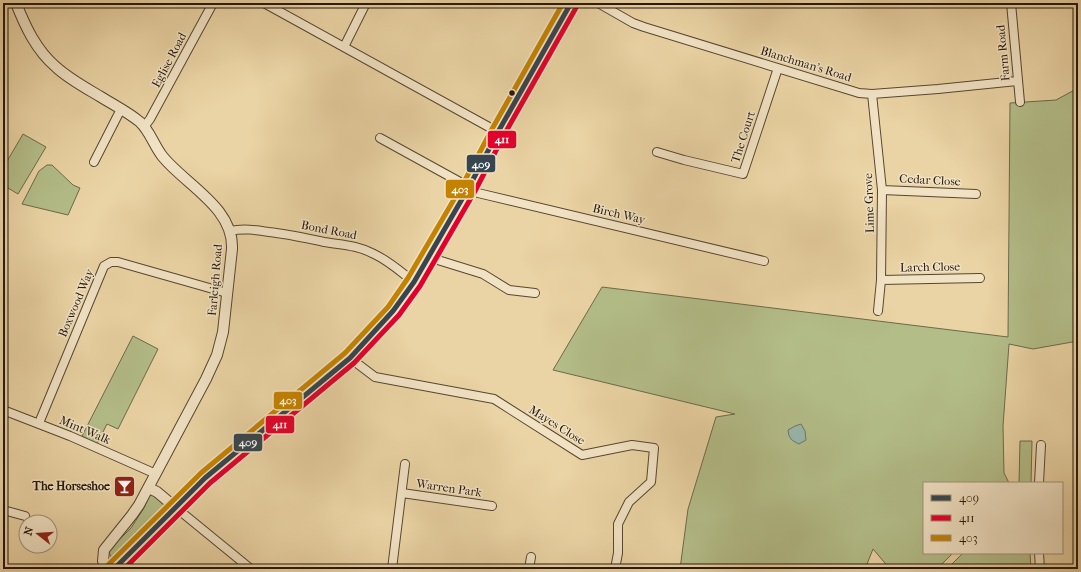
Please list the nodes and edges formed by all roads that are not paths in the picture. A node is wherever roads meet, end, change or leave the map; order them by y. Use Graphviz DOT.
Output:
graph roads {
  1 [pos="16,3"];
  2 [pos="213,3"];
  3 [pos="264,3"];
  4 [pos="366,3"];
  5 [pos="571,3"];
  6 [pos="598,3"];
  7 [pos="1011,3"];
  8 [pos="344,47"];
  9 [pos="778,68"];
  10 [pos="1017,81"];
  11 [pos="872,94"];
  12 [pos="1020,102"];
  13 [pos="121,109"];
  14 [pos="144,127"];
  15 [pos="498,132"];
  16 [pos="380,138"];
  17 [pos="657,152"];
  18 [pos="94,162"];
  19 [pos="469,187"];
  20 [pos="882,190"];
  21 [pos="976,194"];
  22 [pos="230,232"];
  23 [pos="428,257"];
  24 [pos="764,261"];
  25 [pos="980,278"];
  26 [pos="881,280"];
  27 [pos="414,282"];
  28 [pos="227,293"];
  29 [pos="535,293"];
  30 [pos="878,311"];
  31 [pos="350,358"];
  32 [pos="3,410"];
  33 [pos="39,423"];
  34 [pos="1041,446"];
  35 [pos="405,464"];
  36 [pos="156,474"];
  37 [pos="1040,482"];
  38 [pos="149,488"];
  39 [pos="402,493"];
  40 [pos="492,506"];
  41 [pos="175,507"];
  42 [pos="3,510"];
  43 [pos="18,514"];
  44 [pos="1039,554"];
  45 [pos="531,557"];
  46 [pos="108,569"];
  47 [pos="114,569"];
  48 [pos="251,569"];
  49 [pos="392,569"];
  50 [pos="529,569"];
  51 [pos="614,569"];
  52 [pos="1040,569"];
  1 -- 13 [label="street, Farleigh Road"];
  2 -- 14 [label="street, Eglise Road"];
  3 -- 8 [label="street"];
  4 -- 8 [label="street"];
  5 -- 15 [label="main road"];
  6 -- 9 [label="street, Blanchman's Road"];
  7 -- 10 [label="street, Farm Road"];
  8 -- 15 [label="street"];
  9 -- 11 [label="street, Blanchman's Road"];
  9 -- 17 [label="street, The Court"];
  10 -- 11 [label="street, Blanchman's Road"];
  10 -- 12 [label="street, Farm Road"];
  11 -- 20 [label="street, Lime Grove"];
  13 -- 14 [label="street, Farleigh Road"];
  13 -- 18 [label="street"];
  14 -- 22 [label="street, Farleigh Road"];
  15 -- 19 [label="main road"];
  16 -- 19 [label="street, Birch Way"];
  19 -- 23 [label="main road"];
  19 -- 24 [label="street, Birch Way"];
  20 -- 21 [label="street, Cedar Close"];
  20 -- 26 [label="street, Lime Grove"];
  22 -- 27 [label="street, Bond Road"];
  22 -- 28 [label="street, Farleigh Road"];
  23 -- 27 [label="main road"];
  23 -- 29 [label="street"];
  25 -- 26 [label="street, Larch Close"];
  26 -- 30 [label="street, Lime Grove"];
  27 -- 31 [label="main road"];
  28 -- 33 [label="street, Boxwood Way"];
  28 -- 36 [label="street, Farleigh Road"];
  31 -- 41 [label="main road"];
  31 -- 51 [label="street, Mayes Close"];
  32 -- 33 [label="street, Mint Walk"];
  33 -- 36 [label="street, Mint Walk"];
  34 -- 37 [label="street"];
  35 -- 39 [label="street, Warren Park"];
  36 -- 38 [label="street, Farleigh Road"];
  38 -- 41 [label="street"];
  38 -- 46 [label="street, Farleigh Road"];
  39 -- 40 [label="street, Warren Park"];
  39 -- 49 [label="street, Warren Park"];
  41 -- 47 [label="main road"];
  41 -- 48 [label="street"];
  42 -- 43 [label="street"];
  44 -- 52 [label="street"];
  45 -- 50 [label="street"];
}
